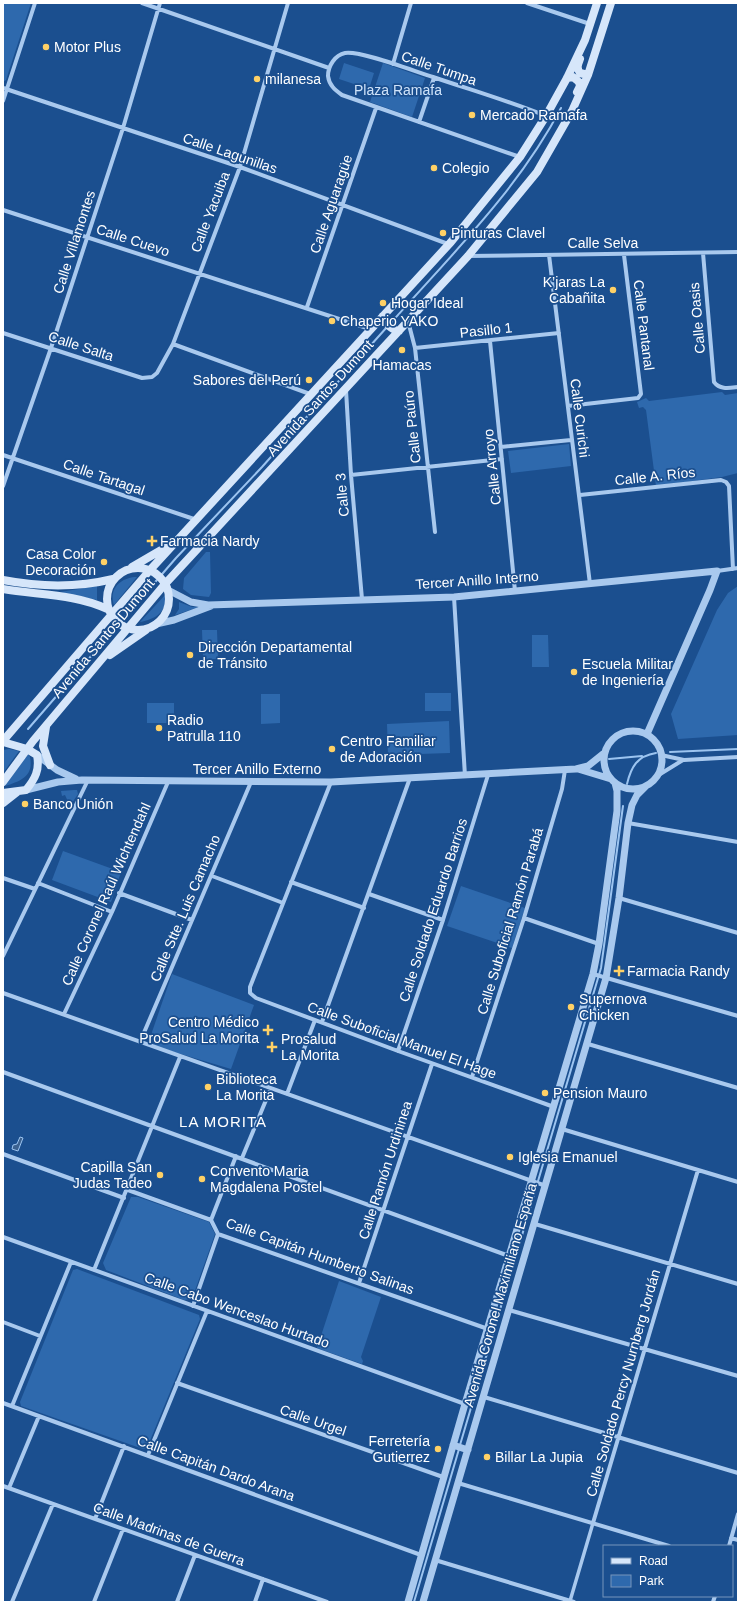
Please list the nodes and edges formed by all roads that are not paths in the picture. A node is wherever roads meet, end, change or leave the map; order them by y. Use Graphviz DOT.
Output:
graph roads {
  1 [pos="35,3"];
  2 [pos="142,3"];
  3 [pos="160,3"];
  4 [pos="288,3"];
  5 [pos="411,3"];
  6 [pos="527,3"];
  7 [pos="597,3"];
  8 [pos="611,3"];
  9 [pos="159,9"];
  10 [pos="590,24"];
  11 [pos="583,45"];
  12 [pos="274,48"];
  13 [pos="393,64"];
  14 [pos="329,68"];
  15 [pos="588,75"];
  16 [pos="434,78"];
  17 [pos="566,78"];
  18 [pos="5,89"];
  19 [pos="3,101"];
  20 [pos="376,108"];
  21 [pos="572,111"];
  22 [pos="546,116"];
  23 [pos="419,122"];
  24 [pos="123,128"];
  25 [pos="520,157"];
  26 [pos="240,167"];
  27 [pos="342,205"];
  28 [pos="3,210"];
  29 [pos="86,237"];
  30 [pos="448,244"];
  31 [pos="738,252"];
  32 [pos="702,253"];
  33 [pos="549,254"];
  34 [pos="624,254"];
  35 [pos="468,256"];
  36 [pos="199,273"];
  37 [pos="308,307"];
  38 [pos="384,318"];
  39 [pos="408,321"];
  40 [pos="370,329"];
  41 [pos="396,330"];
  42 [pos="559,332"];
  43 [pos="3,333"];
  44 [pos="490,341"];
  45 [pos="173,344"];
  46 [pos="51,348"];
  47 [pos="415,348"];
  48 [pos="152,377"];
  49 [pos="738,387"];
  50 [pos="346,389"];
  51 [pos="310,394"];
  52 [pos="568,406"];
  53 [pos="571,440"];
  54 [pos="501,447"];
  55 [pos="3,455"];
  56 [pos="12,458"];
  57 [pos="502,459"];
  58 [pos="427,468"];
  59 [pos="351,475"];
  60 [pos="3,486"];
  61 [pos="580,494"];
  62 [pos="197,520"];
  63 [pos="435,532"];
  64 [pos="181,537"];
  65 [pos="736,568"];
  66 [pos="125,570"];
  67 [pos="153,571"];
  68 [pos="717,571"];
  69 [pos="113,579"];
  70 [pos="3,580"];
  71 [pos="590,584"];
  72 [pos="166,585"];
  73 [pos="70,586"];
  74 [pos="3,589"];
  75 [pos="515,591"];
  76 [pos="32,594"];
  77 [pos="454,597"];
  78 [pos="362,599"];
  79 [pos="216,604"];
  80 [pos="111,615"];
  81 [pos="154,626"];
  82 [pos="127,628"];
  83 [pos="99,663"];
  84 [pos="20,720"];
  85 [pos="46,726"];
  86 [pos="3,731"];
  87 [pos="646,734"];
  88 [pos="4,742"];
  89 [pos="24,748"];
  90 [pos="604,754"];
  91 [pos="661,755"];
  92 [pos="37,756"];
  93 [pos="738,757"];
  94 [pos="684,760"];
  95 [pos="50,765"];
  96 [pos="576,769"];
  97 [pos="565,770"];
  98 [pos="488,775"];
  99 [pos="464,776"];
  100 [pos="657,776"];
  101 [pos="410,778"];
  102 [pos="85,780"];
  103 [pos="613,781"];
  104 [pos="3,782"];
  105 [pos="168,782"];
  106 [pos="251,782"];
  107 [pos="331,782"];
  108 [pos="646,787"];
  109 [pos="26,790"];
  110 [pos="18,792"];
  111 [pos="3,793"];
  112 [pos="3,804"];
  113 [pos="628,823"];
  114 [pos="738,842"];
  115 [pos="212,876"];
  116 [pos="3,878"];
  117 [pos="291,882"];
  118 [pos="38,883"];
  119 [pos="35,889"];
  120 [pos="119,893"];
  121 [pos="369,894"];
  122 [pos="619,898"];
  123 [pos="283,903"];
  124 [pos="364,908"];
  125 [pos="112,912"];
  126 [pos="524,918"];
  127 [pos="192,920"];
  128 [pos="442,920"];
  129 [pos="738,933"];
  130 [pos="599,944"];
  131 [pos="3,956"];
  132 [pos="594,974"];
  133 [pos="604,977"];
  134 [pos="3,992"];
  135 [pos="64,1014"];
  136 [pos="738,1016"];
  137 [pos="315,1020"];
  138 [pos="322,1022"];
  139 [pos="140,1042"];
  140 [pos="588,1044"];
  141 [pos="398,1052"];
  142 [pos="180,1057"];
  143 [pos="432,1064"];
  144 [pos="3,1072"];
  145 [pos="472,1077"];
  146 [pos="271,1088"];
  147 [pos="738,1088"];
  148 [pos="287,1094"];
  149 [pos="554,1107"];
  150 [pos="151,1127"];
  151 [pos="562,1129"];
  152 [pos="407,1137"];
  153 [pos="3,1154"];
  154 [pos="236,1156"];
  155 [pos="242,1158"];
  156 [pos="698,1170"];
  157 [pos="533,1181"];
  158 [pos="738,1182"];
  159 [pos="543,1185"];
  160 [pos="128,1190"];
  161 [pos="124,1198"];
  162 [pos="384,1210"];
  163 [pos="211,1220"];
  164 [pos="535,1224"];
  165 [pos="218,1234"];
  166 [pos="3,1237"];
  167 [pos="509,1256"];
  168 [pos="71,1262"];
  169 [pos="670,1264"];
  170 [pos="94,1270"];
  171 [pos="359,1283"];
  172 [pos="738,1284"];
  173 [pos="193,1306"];
  174 [pos="509,1310"];
  175 [pos="207,1311"];
  176 [pos="3,1322"];
  177 [pos="488,1329"];
  178 [pos="40,1336"];
  179 [pos="645,1348"];
  180 [pos="738,1376"];
  181 [pos="177,1383"];
  182 [pos="484,1396"];
  183 [pos="3,1403"];
  184 [pos="465,1404"];
  185 [pos="12,1406"];
  186 [pos="39,1416"];
  187 [pos="619,1438"];
  188 [pos="124,1446"];
  189 [pos="460,1448"];
  190 [pos="148,1455"];
  191 [pos="738,1473"];
  192 [pos="443,1477"];
  193 [pos="458,1483"];
  194 [pos="3,1486"];
  195 [pos="9,1488"];
  196 [pos="53,1504"];
  197 [pos="738,1514"];
  198 [pos="96,1519"];
  199 [pos="593,1523"];
  200 [pos="123,1529"];
  201 [pos="731,1538"];
  202 [pos="738,1540"];
  203 [pos="666,1545"];
  204 [pos="729,1545"];
  205 [pos="194,1554"];
  206 [pos="421,1555"];
  207 [pos="435,1560"];
  208 [pos="263,1579"];
  209 [pos="12,1602"];
  210 [pos="94,1602"];
  211 [pos="177,1602"];
  212 [pos="255,1602"];
  213 [pos="327,1602"];
  214 [pos="408,1602"];
  215 [pos="423,1602"];
  216 [pos="571,1602"];
  1 -- 18 [label="street"];
  2 -- 9 [label="street"];
  3 -- 9 [label="street, Calle Villamontes"];
  4 -- 12 [label="street, Calle Yacuiba"];
  5 -- 13 [label="street"];
  6 -- 10 [label="street"];
  7 -- 10 [label="main road, Avenida Santos Dumont"];
  8 -- 15 [label="main road, Avenida Santos Dumont"];
  9 -- 12 [label="street"];
  9 -- 24 [label="street, Calle Villamontes"];
  10 -- 11 [label="main road, Avenida Santos Dumont"];
  11 -- 15 [label="main road"];
  11 -- 17 [label="main road, Avenida Santos Dumont"];
  12 -- 14 [label="street"];
  12 -- 26 [label="street, Calle Yacuiba"];
  13 -- 14 [label="street, Calle Tumpa"];
  13 -- 16 [label="street, Calle Tumpa"];
  14 -- 20 [label="street"];
  15 -- 21 [label="main road, Avenida Santos Dumont"];
  16 -- 22 [label="street, Calle Tumpa"];
  16 -- 23 [label="street"];
  17 -- 21 [label="main road"];
  17 -- 22 [label="main road, Avenida Santos Dumont"];
  18 -- 19 [label="street"];
  18 -- 24 [label="street, Calle Lagunillas"];
  20 -- 23 [label="street"];
  20 -- 27 [label="street, Calle Aguaragüe"];
  21 -- 35 [label="main road, Avenida Santos Dumont"];
  22 -- 25 [label="main road, Avenida Santos Dumont"];
  23 -- 25 [label="street"];
  24 -- 26 [label="street, Calle Lagunillas"];
  24 -- 29 [label="street, Calle Villamontes"];
  25 -- 30 [label="main road, Avenida Santos Dumont"];
  26 -- 27 [label="street, Calle Lagunillas"];
  26 -- 36 [label="street, Calle Yacuiba"];
  27 -- 30 [label="street, Calle Lagunillas"];
  27 -- 37 [label="street, Calle Aguaragüe"];
  28 -- 29 [label="street, Calle Cuevo"];
  29 -- 36 [label="street, Calle Cuevo"];
  29 -- 46 [label="street, Calle Villamontes"];
  30 -- 38 [label="main road, Avenida Santos Dumont"];
  31 -- 32 [label="street, Calle Selva"];
  32 -- 34 [label="street, Calle Selva"];
  32 -- 49 [label="street, Calle Oasis"];
  33 -- 34 [label="street, Calle Selva"];
  33 -- 35 [label="street, Calle Selva"];
  33 -- 42 [label="street, Calle Curichi"];
  34 -- 52 [label="street, Calle Pantanal"];
  35 -- 39 [label="main road, Avenida Santos Dumont"];
  36 -- 37 [label="street, Calle Cuevo"];
  36 -- 45 [label="street, Calle Yacuiba"];
  37 -- 40 [label="street, Calle Cuevo"];
  38 -- 40 [label="main road, Avenida Santos Dumont"];
  38 -- 41 [label="main road"];
  39 -- 41 [label="main road, Avenida Santos Dumont"];
  39 -- 47 [label="street, Calle Paúro"];
  40 -- 51 [label="main road, Avenida Santos Dumont"];
  41 -- 50 [label="main road, Avenida Santos Dumont"];
  42 -- 44 [label="street, Pasillo 1"];
  42 -- 52 [label="street, Calle Curichi"];
  43 -- 46 [label="street, Calle Salta"];
  44 -- 47 [label="street, Pasillo 1"];
  44 -- 54 [label="street, Calle Arroyo"];
  45 -- 48 [label="street, Calle Yacuiba"];
  45 -- 51 [label="street"];
  46 -- 48 [label="street, Calle Salta"];
  46 -- 56 [label="street, Calle Villamontes"];
  47 -- 58 [label="street, Calle Paúro"];
  50 -- 59 [label="street, Calle 3"];
  50 -- 72 [label="main road, Avenida Santos Dumont"];
  51 -- 62 [label="main road, Avenida Santos Dumont"];
  52 -- 53 [label="street, Calle Curichi"];
  53 -- 54 [label="street"];
  53 -- 61 [label="street, Calle Curichi"];
  54 -- 57 [label="street, Calle Arroyo"];
  55 -- 56 [label="street, Calle Tartagal"];
  56 -- 60 [label="street, Calle Villamontes"];
  56 -- 62 [label="street, Calle Tartagal"];
  57 -- 58 [label="street"];
  57 -- 75 [label="street, Calle Arroyo"];
  58 -- 59 [label="street"];
  58 -- 63 [label="street, Calle Paúro"];
  59 -- 78 [label="street, Calle 3"];
  61 -- 65 [label="street, Calle A. Ríos"];
  61 -- 71 [label="street, Calle Curichi"];
  62 -- 64 [label="main road, Avenida Santos Dumont"];
  64 -- 66 [label="main road"];
  64 -- 67 [label="main road, Avenida Santos Dumont"];
  65 -- 68 [label="street, Tercer Anillo Interno"];
  66 -- 67 [label="main road"];
  66 -- 69 [label="main road"];
  67 -- 72 [label="main road"];
  67 -- 80 [label="main road, Avenida Santos Dumont"];
  68 -- 71 [label="street, Tercer Anillo Interno"];
  68 -- 87 [label="street"];
  69 -- 73 [label="main road"];
  69 -- 80 [label="main road"];
  70 -- 73 [label="main road"];
  71 -- 75 [label="street, Tercer Anillo Interno"];
  72 -- 79 [label="street, Tercer Anillo Interno"];
  72 -- 81 [label="main road"];
  72 -- 82 [label="main road, Avenida Santos Dumont"];
  73 -- 76 [label="main road"];
  74 -- 76 [label="main road"];
  75 -- 77 [label="street, Tercer Anillo Interno"];
  76 -- 80 [label="main road"];
  77 -- 78 [label="street, Tercer Anillo Interno"];
  77 -- 99 [label="street"];
  78 -- 79 [label="street, Tercer Anillo Interno"];
  79 -- 81 [label="street, Tercer Anillo Interno"];
  80 -- 82 [label="main road"];
  80 -- 84 [label="main road, Avenida Santos Dumont"];
  81 -- 82 [label="main road"];
  81 -- 83 [label="main road"];
  82 -- 83 [label="main road, Avenida Santos Dumont"];
  83 -- 85 [label="main road, Avenida Santos Dumont"];
  84 -- 86 [label="main road"];
  84 -- 88 [label="main road, Avenida Santos Dumont"];
  85 -- 89 [label="main road, Avenida Santos Dumont"];
  85 -- 95 [label="main road"];
  87 -- 90 [label="street"];
  87 -- 91 [label="street"];
  88 -- 89 [label="main road"];
  89 -- 92 [label="main road"];
  89 -- 104 [label="main road, Avenida Santos Dumont"];
  90 -- 96 [label="street, Tercer Anillo Externo"];
  90 -- 103 [label="street"];
  91 -- 94 [label="street"];
  91 -- 100 [label="street"];
  92 -- 95 [label="street, Tercer Anillo Externo"];
  92 -- 109 [label="main road"];
  93 -- 94 [label="street"];
  94 -- 100 [label="street"];
  95 -- 102 [label="street, Tercer Anillo Externo"];
  96 -- 97 [label="street, Tercer Anillo Externo"];
  96 -- 103 [label="street, Tercer Anillo Externo"];
  97 -- 98 [label="street, Tercer Anillo Externo"];
  97 -- 126 [label="street, Calle Suboficial Ramón Parabá"];
  98 -- 99 [label="street, Tercer Anillo Externo"];
  98 -- 128 [label="street, Calle Soldado Eduardo Barrios"];
  99 -- 101 [label="street, Tercer Anillo Externo"];
  100 -- 108 [label="street"];
  101 -- 107 [label="street, Tercer Anillo Externo"];
  101 -- 121 [label="street"];
  102 -- 105 [label="street, Tercer Anillo Externo"];
  102 -- 109 [label="street, Tercer Anillo Externo"];
  102 -- 118 [label="street"];
  103 -- 108 [label="street"];
  103 -- 130 [label="street, Avenida Coronel Maximiliano España"];
  105 -- 106 [label="street, Tercer Anillo Externo"];
  105 -- 120 [label="street, Calle Coronel Raúl Wichtendahl"];
  106 -- 107 [label="street, Tercer Anillo Externo"];
  106 -- 115 [label="street, Calle Stte. Luis Camacho"];
  107 -- 117 [label="street"];
  108 -- 113 [label="street, Avenida Coronel Maximiliano España"];
  109 -- 110 [label="main road"];
  110 -- 111 [label="main road"];
  110 -- 112 [label="main road"];
  113 -- 114 [label="street"];
  113 -- 122 [label="street, Avenida Coronel Maximiliano España"];
  115 -- 123 [label="street"];
  115 -- 127 [label="street, Calle Stte. Luis Camacho"];
  116 -- 119 [label="street"];
  117 -- 123 [label="street"];
  117 -- 124 [label="street"];
  118 -- 119 [label="street"];
  118 -- 125 [label="street"];
  119 -- 131 [label="street"];
  120 -- 125 [label="street, Calle Coronel Raúl Wichtendahl"];
  120 -- 127 [label="street"];
  121 -- 124 [label="street"];
  121 -- 128 [label="street"];
  122 -- 129 [label="street"];
  122 -- 133 [label="street, Avenida Coronel Maximiliano España"];
  123 -- 137 [label="street, Calle Suboficial Manuel El Hage"];
  124 -- 138 [label="street"];
  125 -- 135 [label="street, Calle Coronel Raúl Wichtendahl"];
  126 -- 130 [label="street"];
  126 -- 145 [label="street, Calle Suboficial Ramón Parabá"];
  127 -- 139 [label="street, Calle Stte. Luis Camacho"];
  128 -- 141 [label="street, Calle Soldado Eduardo Barrios"];
  130 -- 132 [label="street, Avenida Coronel Maximiliano España"];
  132 -- 133 [label="street"];
  132 -- 149 [label="street, Avenida Coronel Maximiliano España"];
  133 -- 136 [label="street"];
  133 -- 140 [label="street, Avenida Coronel Maximiliano España"];
  134 -- 135 [label="street"];
  135 -- 139 [label="street"];
  137 -- 138 [label="street, Calle Suboficial Manuel El Hage"];
  137 -- 148 [label="street"];
  138 -- 141 [label="street, Calle Suboficial Manuel El Hage"];
  139 -- 142 [label="street"];
  140 -- 147 [label="street"];
  140 -- 151 [label="street, Avenida Coronel Maximiliano España"];
  141 -- 143 [label="street, Calle Suboficial Manuel El Hage"];
  142 -- 146 [label="street"];
  142 -- 150 [label="street"];
  143 -- 145 [label="street, Calle Suboficial Manuel El Hage"];
  143 -- 152 [label="street, Calle Ramón Urdininea"];
  144 -- 150 [label="street"];
  145 -- 149 [label="street, Calle Suboficial Manuel El Hage"];
  146 -- 148 [label="street"];
  146 -- 155 [label="street"];
  148 -- 152 [label="street"];
  149 -- 157 [label="street, Avenida Coronel Maximiliano España"];
  150 -- 154 [label="street"];
  150 -- 160 [label="street"];
  151 -- 156 [label="street"];
  151 -- 159 [label="street, Avenida Coronel Maximiliano España"];
  152 -- 157 [label="street"];
  152 -- 162 [label="street, Calle Ramón Urdininea"];
  153 -- 161 [label="street"];
  154 -- 155 [label="street"];
  154 -- 163 [label="street"];
  155 -- 162 [label="street"];
  156 -- 158 [label="street"];
  156 -- 169 [label="street, Calle Soldado Percy Nurnberg Jordán"];
  157 -- 159 [label="street"];
  157 -- 167 [label="street, Avenida Coronel Maximiliano España"];
  159 -- 164 [label="street, Avenida Coronel Maximiliano España"];
  160 -- 161 [label="street"];
  160 -- 163 [label="street, Calle Capitán Humberto Salinas"];
  161 -- 170 [label="street"];
  162 -- 167 [label="street"];
  162 -- 171 [label="street, Calle Ramón Urdininea"];
  163 -- 165 [label="street, Calle Capitán Humberto Salinas"];
  164 -- 169 [label="street"];
  164 -- 174 [label="street, Avenida Coronel Maximiliano España"];
  165 -- 171 [label="street, Calle Capitán Humberto Salinas"];
  165 -- 173 [label="street"];
  166 -- 168 [label="street, Calle Cabo Wenceslao Hurtado"];
  167 -- 177 [label="street, Avenida Coronel Maximiliano España"];
  168 -- 170 [label="street, Calle Cabo Wenceslao Hurtado"];
  168 -- 178 [label="street"];
  169 -- 172 [label="street"];
  169 -- 179 [label="street, Calle Soldado Percy Nurnberg Jordán"];
  170 -- 173 [label="street, Calle Cabo Wenceslao Hurtado"];
  171 -- 177 [label="street, Calle Capitán Humberto Salinas"];
  173 -- 175 [label="street, Calle Cabo Wenceslao Hurtado"];
  174 -- 179 [label="street"];
  174 -- 182 [label="street, Avenida Coronel Maximiliano España"];
  175 -- 181 [label="street"];
  175 -- 184 [label="street, Calle Cabo Wenceslao Hurtado"];
  176 -- 178 [label="street"];
  177 -- 184 [label="street, Avenida Coronel Maximiliano España"];
  178 -- 185 [label="street"];
  179 -- 180 [label="street"];
  179 -- 187 [label="street, Calle Soldado Percy Nurnberg Jordán"];
  181 -- 190 [label="street"];
  181 -- 192 [label="street, Calle Urgel"];
  182 -- 187 [label="street"];
  182 -- 189 [label="street, Avenida Coronel Maximiliano España"];
  183 -- 185 [label="street, Calle Capitán Dardo Arana"];
  184 -- 189 [label="street, Avenida Coronel Maximiliano España"];
  185 -- 186 [label="street, Calle Capitán Dardo Arana"];
  186 -- 188 [label="street, Calle Capitán Dardo Arana"];
  186 -- 195 [label="street"];
  187 -- 191 [label="street"];
  187 -- 199 [label="street, Calle Soldado Percy Nurnberg Jordán"];
  188 -- 190 [label="street, Calle Capitán Dardo Arana"];
  188 -- 198 [label="street"];
  189 -- 192 [label="street, Avenida Coronel Maximiliano España"];
  189 -- 193 [label="street, Avenida Coronel Maximiliano España"];
  190 -- 206 [label="street, Calle Capitán Dardo Arana"];
  192 -- 206 [label="street, Avenida Coronel Maximiliano España"];
  193 -- 199 [label="street"];
  193 -- 207 [label="street, Avenida Coronel Maximiliano España"];
  194 -- 195 [label="street, Calle Madrinas de Guerra"];
  195 -- 196 [label="street, Calle Madrinas de Guerra"];
  196 -- 198 [label="street, Calle Madrinas de Guerra"];
  196 -- 209 [label="street"];
  197 -- 201 [label="street"];
  198 -- 200 [label="street, Calle Madrinas de Guerra"];
  199 -- 203 [label="street"];
  199 -- 216 [label="street, Calle Soldado Percy Nurnberg Jordán"];
  200 -- 205 [label="street, Calle Madrinas de Guerra"];
  200 -- 210 [label="street"];
  201 -- 202 [label="street"];
  201 -- 204 [label="street"];
  205 -- 208 [label="street, Calle Madrinas de Guerra"];
  205 -- 211 [label="street"];
  206 -- 214 [label="street, Avenida Coronel Maximiliano España"];
  207 -- 215 [label="street, Avenida Coronel Maximiliano España"];
  207 -- 216 [label="street"];
  208 -- 212 [label="street"];
  208 -- 213 [label="street, Calle Madrinas de Guerra"];
}
